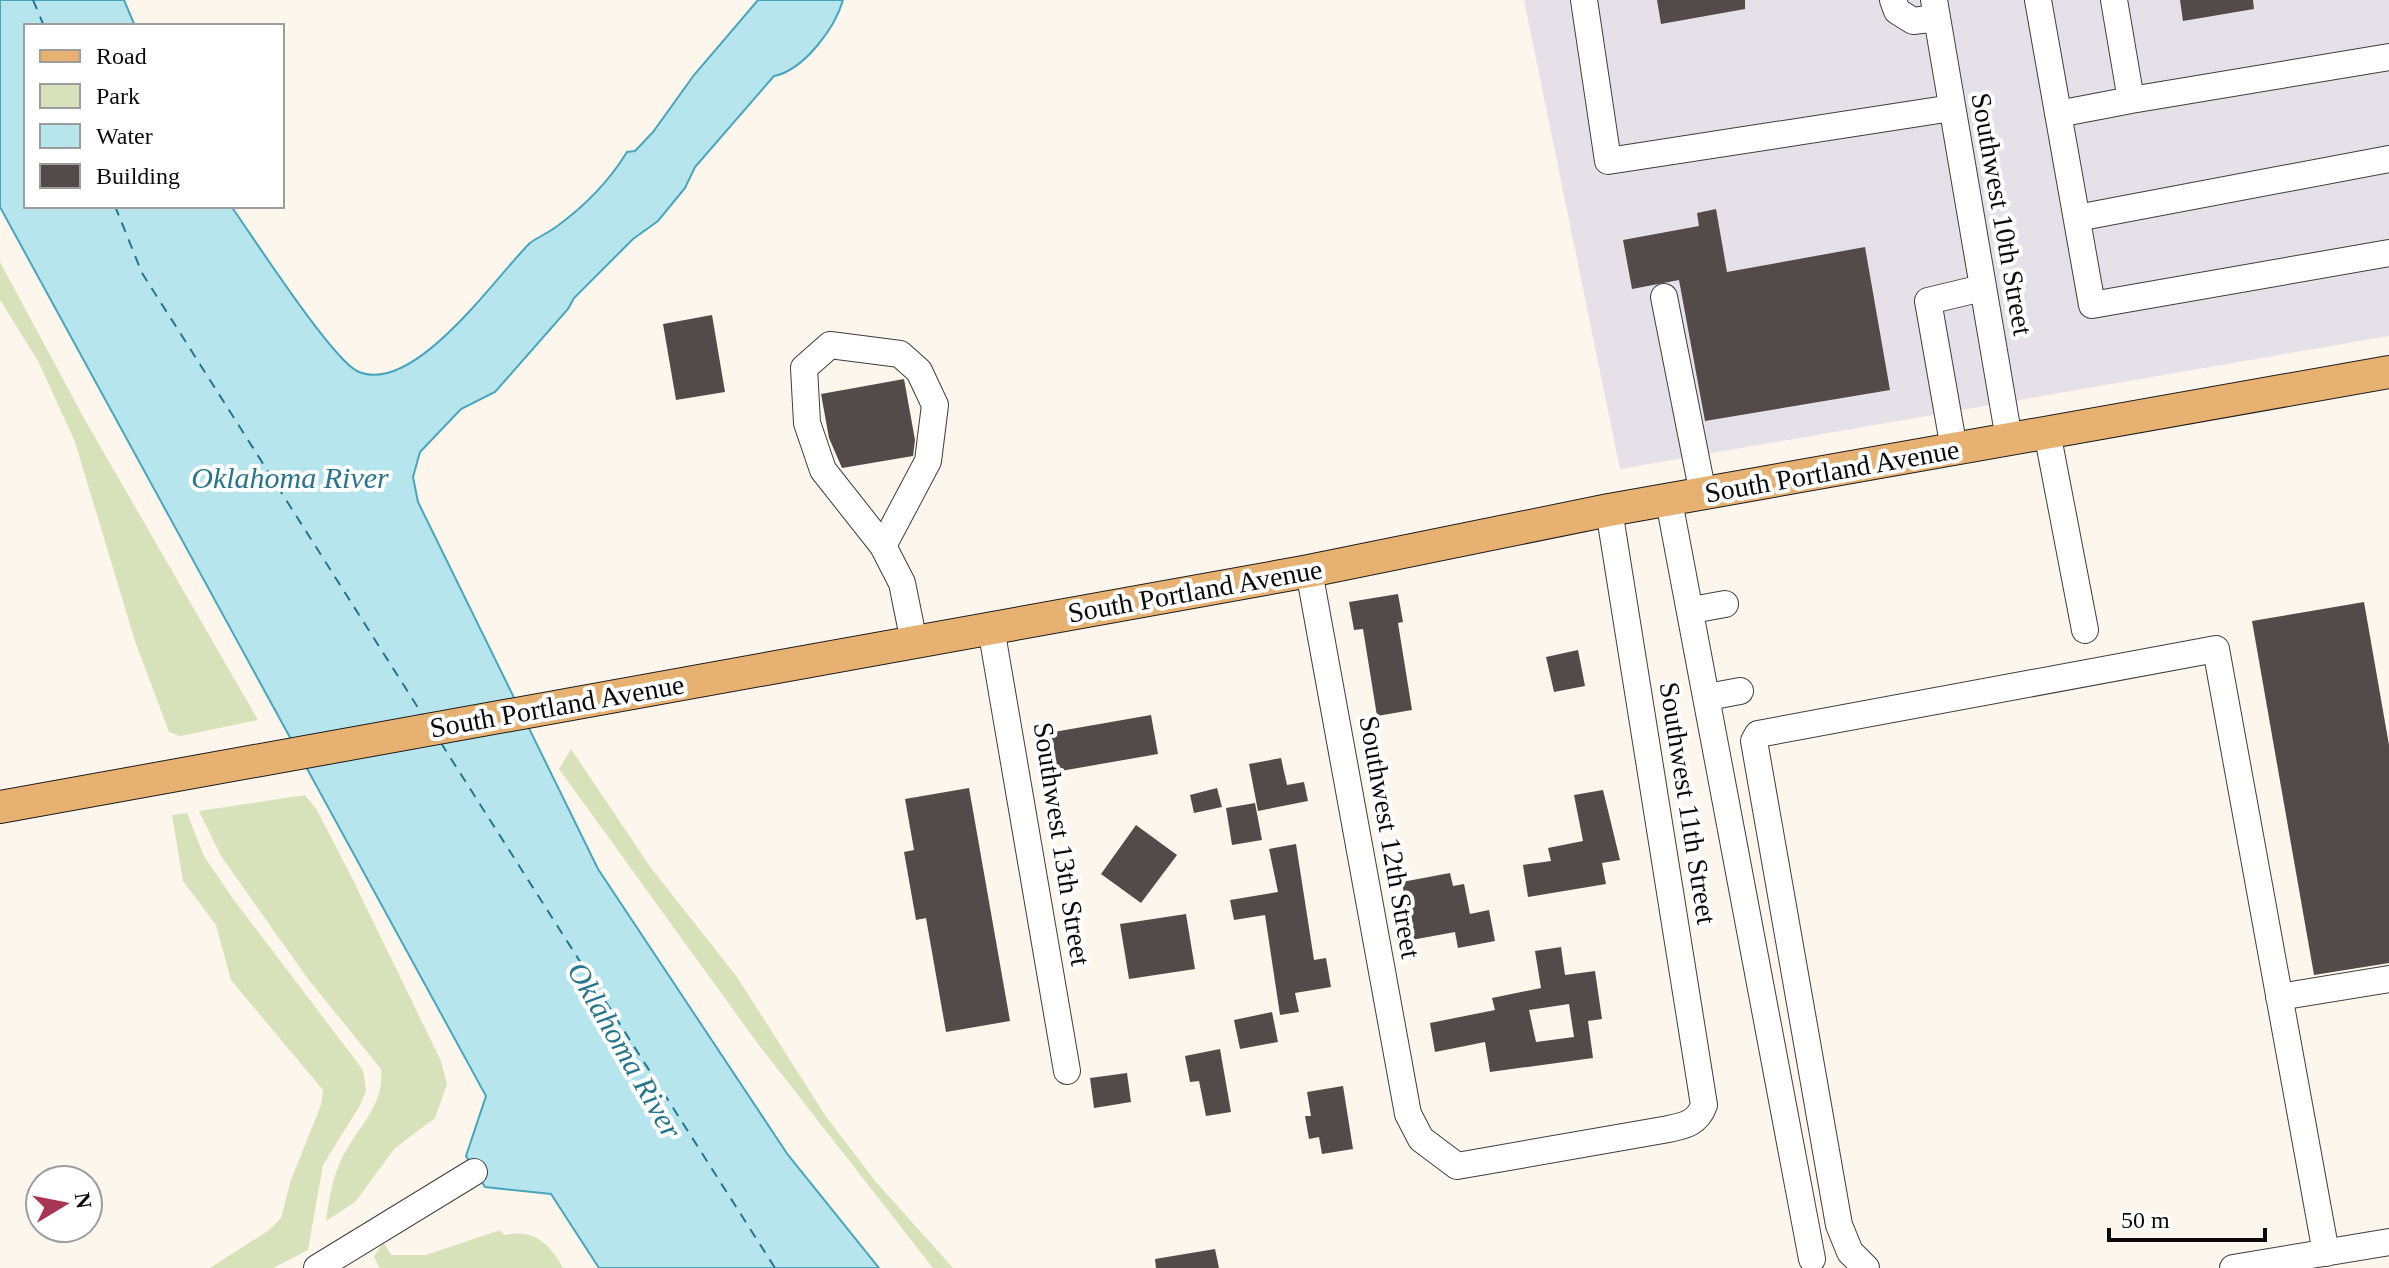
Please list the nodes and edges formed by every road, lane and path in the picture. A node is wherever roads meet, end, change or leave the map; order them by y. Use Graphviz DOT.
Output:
graph roads {
  1 [pos="1584,0"];
  2 [pos="1893,0"];
  3 [pos="2038,0"];
  4 [pos="2114,0"];
  5 [pos="1935,9"];
  6 [pos="2389,57"];
  7 [pos="2131,100"];
  8 [pos="1952,108"];
  9 [pos="2058,114"];
  10 [pos="2389,159"];
  11 [pos="2077,218"];
  12 [pos="2389,253"];
  13 [pos="1982,288"];
  14 [pos="1664,297"];
  15 [pos="2389,372"];
  16 [pos="2047,432"];
  17 [pos="2009,439"];
  18 [pos="1954,449"];
  19 [pos="1703,494"];
  20 [pos="1669,501"];
  21 [pos="1609,510"];
  22 [pos="883,546"];
  23 [pos="1309,571"];
  24 [pos="1725,604"];
  25 [pos="1692,610"];
  26 [pos="991,628"];
  27 [pos="2085,630"];
  28 [pos="914,642"];
  29 [pos="1740,691"];
  30 [pos="1708,697"];
  31 [pos="0,807"];
  32 [pos="2389,979"];
  33 [pos="2279,997"];
  34 [pos="1067,1071"];
  35 [pos="1408,1114"];
  36 [pos="474,1172"];
  37 [pos="2389,1242"];
  38 [pos="2326,1253"];
  39 [pos="1812,1259"];
  40 [pos="348,1260"];
  41 [pos="2293,1263"];
  42 [pos="317,1268"];
  43 [pos="1866,1268"];
  44 [pos="2233,1268"];
  1 -- 8 [label="street"];
  2 -- 5 [label="street"];
  3 -- 9 [label="street"];
  4 -- 7 [label="street"];
  5 -- 8 [label="street, Southwest 10th Street"];
  6 -- 7 [label="street"];
  7 -- 9 [label="street"];
  8 -- 13 [label="street, Southwest 10th Street"];
  9 -- 11 [label="street"];
  10 -- 11 [label="street"];
  11 -- 12 [label="street"];
  13 -- 17 [label="street, Southwest 10th Street"];
  13 -- 18 [label="street"];
  14 -- 19 [label="street"];
  15 -- 16 [label="main road, South Portland Avenue"];
  16 -- 17 [label="main road, South Portland Avenue"];
  16 -- 27 [label="street"];
  17 -- 18 [label="main road, South Portland Avenue"];
  18 -- 19 [label="main road, South Portland Avenue"];
  19 -- 20 [label="main road, South Portland Avenue"];
  20 -- 21 [label="main road, South Portland Avenue"];
  20 -- 25 [label="street"];
  21 -- 23 [label="main road, South Portland Avenue"];
  21 -- 35 [label="street, Southwest 11th Street"];
  22 -- 22 [label="street"];
  22 -- 28 [label="street"];
  23 -- 26 [label="main road, South Portland Avenue"];
  23 -- 35 [label="street, Southwest 12th Street"];
  24 -- 25 [label="street"];
  25 -- 30 [label="street"];
  26 -- 28 [label="main road, South Portland Avenue"];
  26 -- 34 [label="street, Southwest 13th Street"];
  28 -- 31 [label="main road, South Portland Avenue"];
  29 -- 30 [label="street"];
  30 -- 39 [label="street"];
  32 -- 33 [label="street"];
  33 -- 38 [label="street"];
  33 -- 43 [label="street"];
  36 -- 40 [label="street"];
  37 -- 38 [label="street"];
  38 -- 41 [label="street"];
  40 -- 42 [label="street"];
  41 -- 44 [label="street"];
}
